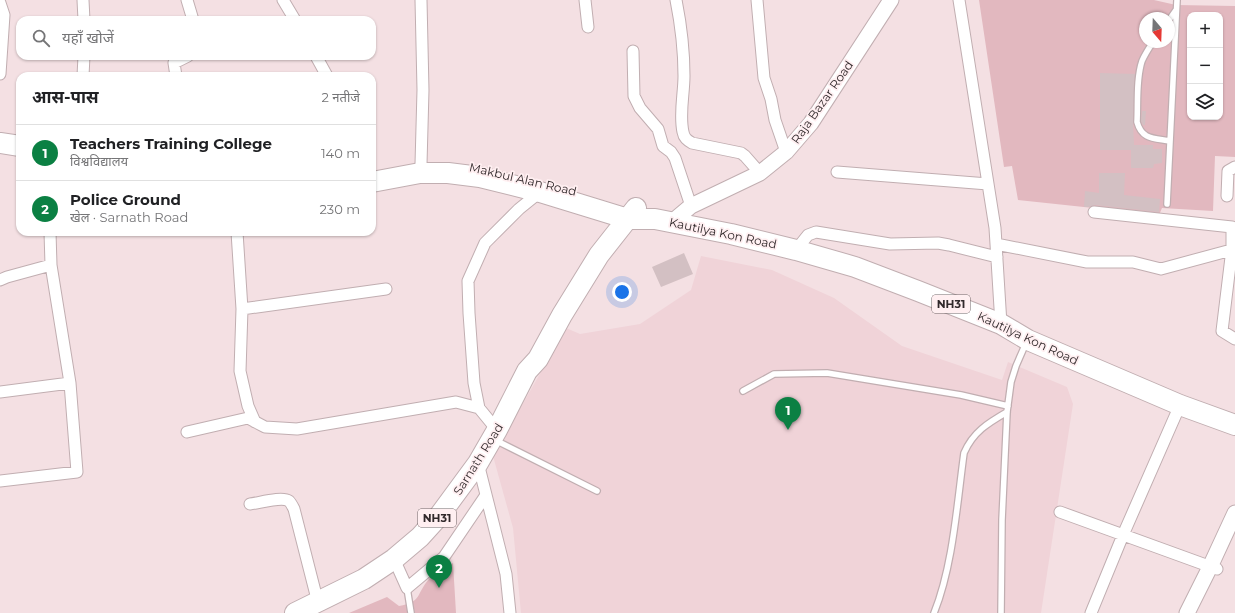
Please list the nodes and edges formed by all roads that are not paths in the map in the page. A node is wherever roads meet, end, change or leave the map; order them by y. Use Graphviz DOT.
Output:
graph roads {
  1 [pos="83,0"];
  2 [pos="187,0"];
  3 [pos="283,0"];
  4 [pos="421,0"];
  5 [pos="585,0"];
  6 [pos="676,0"];
  7 [pos="757,0"];
  8 [pos="891,0"];
  9 [pos="959,0"];
  10 [pos="1176,0"];
  11 [pos="0,3"];
  12 [pos="1176,9"];
  13 [pos="1174,12"];
  14 [pos="2,15"];
  15 [pos="84,16"];
  16 [pos="192,16"];
  17 [pos="293,16"];
  18 [pos="588,27"];
  19 [pos="1150,48"];
  20 [pos="633,51"];
  21 [pos="84,60"];
  22 [pos="180,60"];
  23 [pos="318,60"];
  24 [pos="83,72"];
  25 [pos="175,72"];
  26 [pos="325,72"];
  27 [pos="0,74"];
  28 [pos="1170,141"];
  29 [pos="0,143"];
  30 [pos="16,145"];
  31 [pos="786,152"];
  32 [pos="0,156"];
  33 [pos="16,158"];
  34 [pos="421,164"];
  35 [pos="1235,167"];
  36 [pos="376,171"];
  37 [pos="837,172"];
  38 [pos="760,173"];
  39 [pos="376,181"];
  40 [pos="988,184"];
  41 [pos="540,192"];
  42 [pos="1227,196"];
  43 [pos="1167,204"];
  44 [pos="691,206"];
  45 [pos="626,211"];
  46 [pos="1094,212"];
  47 [pos="664,220"];
  48 [pos="50,236"];
  49 [pos="237,236"];
  50 [pos="996,244"];
  51 [pos="1233,249"];
  52 [pos="796,250"];
  53 [pos="997,257"];
  54 [pos="51,265"];
  55 [pos="0,280"];
  56 [pos="386,289"];
  57 [pos="242,309"];
  58 [pos="1001,324"];
  59 [pos="1235,339"];
  60 [pos="1028,340"];
  61 [pos="70,383"];
  62 [pos="743,391"];
  63 [pos="0,392"];
  64 [pos="1180,405"];
  65 [pos="479,408"];
  66 [pos="1007,409"];
  67 [pos="255,422"];
  68 [pos="1235,425"];
  69 [pos="186,432"];
  70 [pos="494,434"];
  71 [pos="478,463"];
  72 [pos="0,481"];
  73 [pos="597,490"];
  74 [pos="486,495"];
  75 [pos="250,504"];
  76 [pos="1060,512"];
  77 [pos="1235,513"];
  78 [pos="1235,533"];
  79 [pos="1123,535"];
  80 [pos="394,559"];
  81 [pos="1214,568"];
  82 [pos="407,588"];
  83 [pos="318,603"];
  84 [pos="295,613"];
  85 [pos="411,613"];
  86 [pos="510,613"];
  87 [pos="934,613"];
  88 [pos="1001,613"];
  89 [pos="1091,613"];
  90 [pos="1187,613"];
  91 [pos="1197,613"];
  1 -- 15 [label="street"];
  2 -- 16 [label="street"];
  3 -- 17 [label="street"];
  4 -- 34 [label="street"];
  5 -- 18 [label="street"];
  6 -- 38 [label="street"];
  7 -- 31 [label="street"];
  8 -- 31 [label="street, Raja Bazar Road"];
  9 -- 40 [label="street"];
  10 -- 12 [label="lane"];
  11 -- 14 [label="street"];
  12 -- 13 [label="lane"];
  12 -- 28 [label="lane"];
  14 -- 27 [label="street"];
  19 -- 28 [label="lane"];
  20 -- 44 [label="street"];
  21 -- 24 [label="street"];
  22 -- 25 [label="street"];
  23 -- 26 [label="street"];
  28 -- 43 [label="lane"];
  29 -- 30 [label="highway"];
  31 -- 38 [label="street, Raja Bazar Road"];
  32 -- 33 [label="highway"];
  34 -- 36 [label="highway, Makbul Alan Road"];
  34 -- 45 [label="highway, Makbul Alan Road"];
  35 -- 42 [label="street"];
  37 -- 40 [label="street"];
  38 -- 44 [label="street, Raja Bazar Road"];
  39 -- 41 [label="highway, Makbul Alan Road"];
  40 -- 50 [label="street"];
  41 -- 45 [label="highway, Makbul Alan Road"];
  41 -- 65 [label="street"];
  44 -- 47 [label="street, Raja Bazar Road"];
  45 -- 47 [label="highway, Kautilya Kon Road / NH31"];
  45 -- 70 [label="highway, Sarnath Road / NH31"];
  46 -- 51 [label="street"];
  47 -- 52 [label="highway, Kautilya Kon Road / NH31"];
  48 -- 54 [label="street"];
  49 -- 57 [label="street"];
  50 -- 51 [label="street"];
  50 -- 53 [label="street"];
  51 -- 59 [label="street"];
  52 -- 53 [label="street"];
  52 -- 58 [label="highway, Kautilya Kon Road / NH31"];
  53 -- 58 [label="street"];
  54 -- 55 [label="street"];
  54 -- 61 [label="street"];
  56 -- 57 [label="street"];
  57 -- 67 [label="street"];
  58 -- 60 [label="highway, Kautilya Kon Road / NH31"];
  60 -- 64 [label="highway, Kautilya Kon Road / NH31"];
  60 -- 66 [label="lane"];
  61 -- 63 [label="street"];
  61 -- 72 [label="street"];
  62 -- 66 [label="lane"];
  64 -- 68 [label="highway, Kautilya Kon Road / NH31"];
  64 -- 79 [label="street"];
  65 -- 67 [label="street"];
  65 -- 70 [label="street"];
  66 -- 87 [label="lane"];
  66 -- 88 [label="lane"];
  67 -- 69 [label="street"];
  70 -- 71 [label="highway, Sarnath Road / NH31"];
  70 -- 73 [label="lane"];
  71 -- 74 [label="street"];
  71 -- 80 [label="highway, Sarnath Road / NH31"];
  74 -- 82 [label="street"];
  74 -- 86 [label="street"];
  75 -- 83 [label="street"];
  76 -- 79 [label="street"];
  77 -- 81 [label="street"];
  78 -- 81 [label="street"];
  79 -- 81 [label="street"];
  79 -- 89 [label="street"];
  80 -- 82 [label="street"];
  80 -- 83 [label="highway, Sarnath Road / NH31"];
  81 -- 90 [label="street"];
  81 -- 91 [label="street"];
  82 -- 85 [label="lane"];
  83 -- 84 [label="highway, Sarnath Road / NH31"];
}
